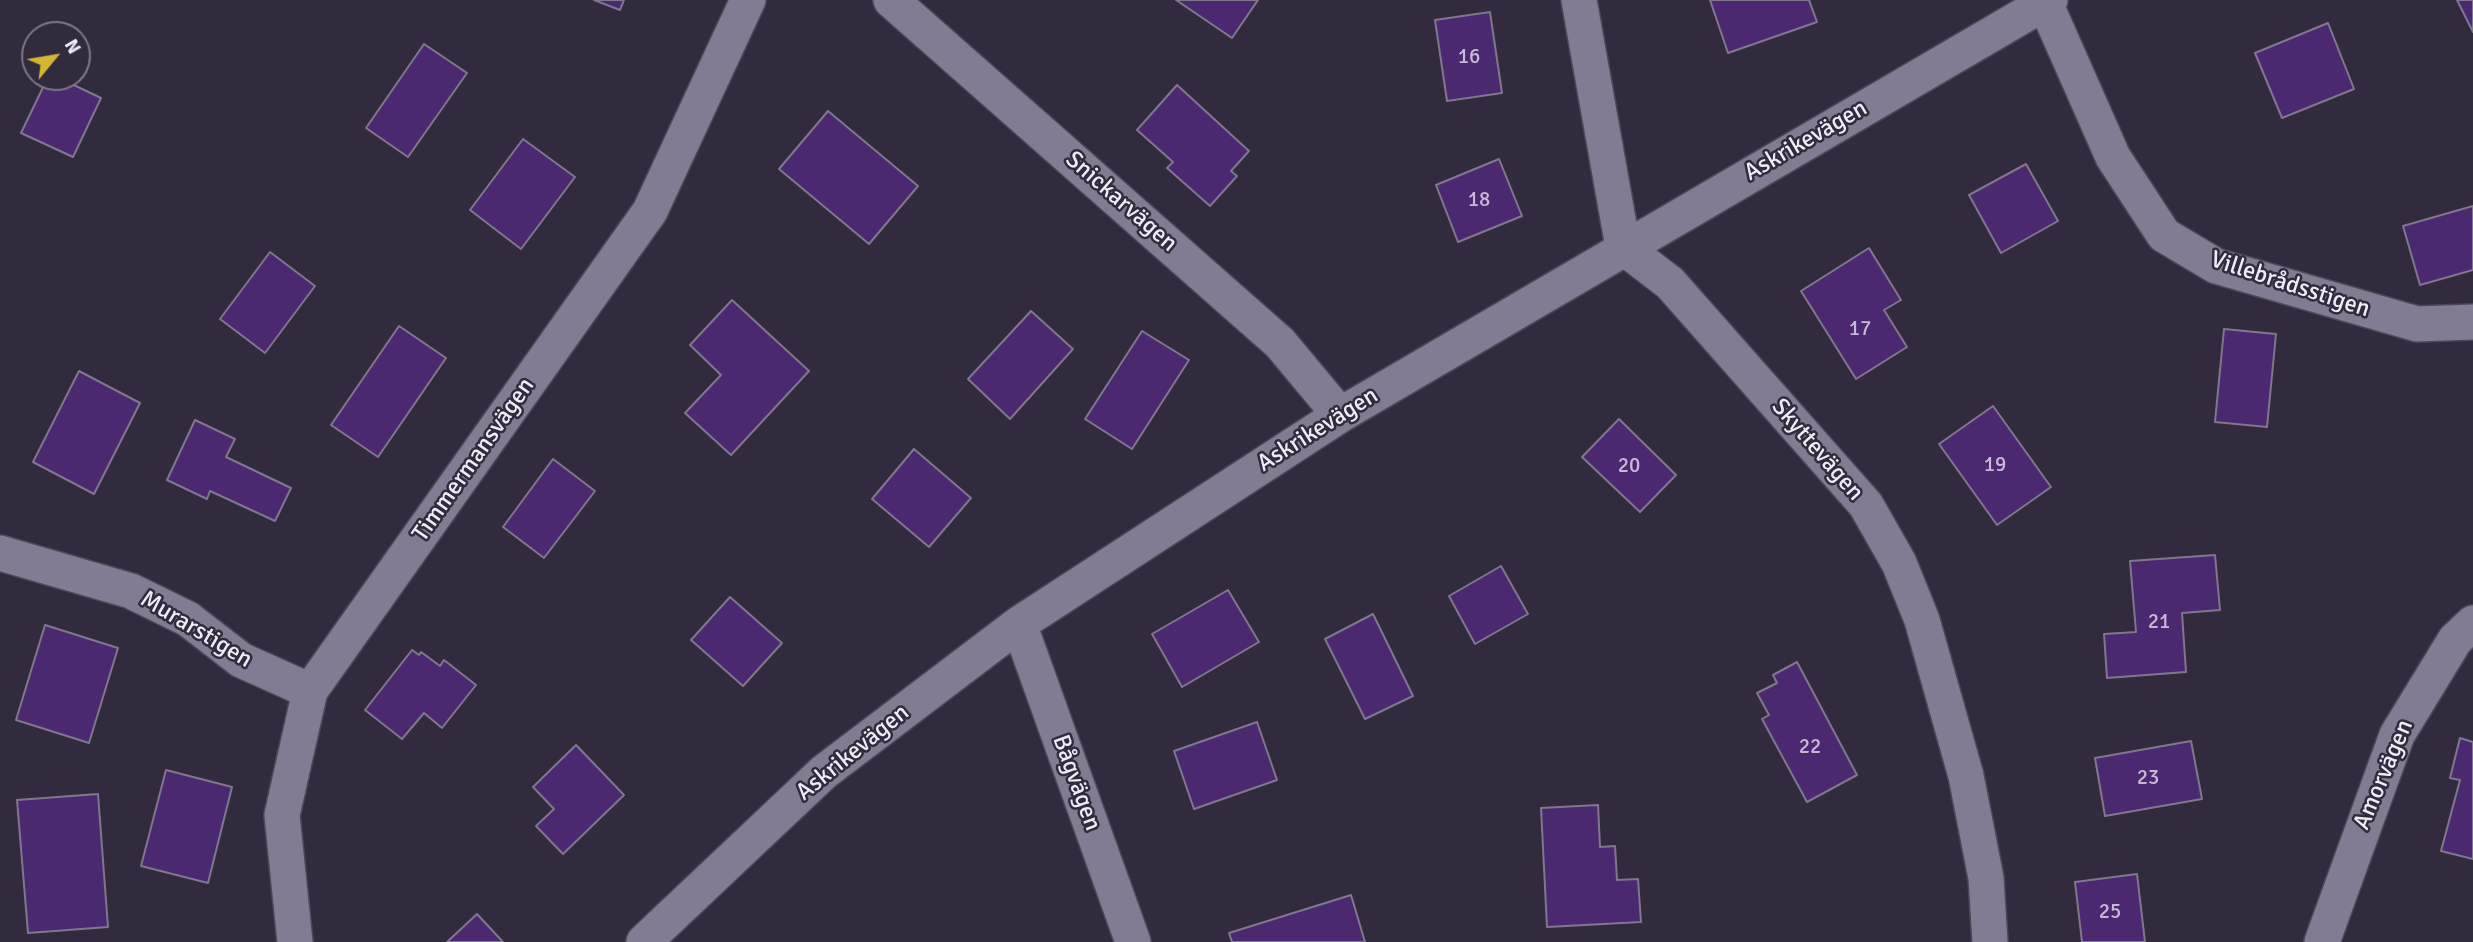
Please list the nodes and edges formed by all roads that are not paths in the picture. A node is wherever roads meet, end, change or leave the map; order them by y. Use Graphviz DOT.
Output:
graph roads {
  1 [pos="748,0"];
  2 [pos="891,0"];
  3 [pos="1578,0"];
  4 [pos="2047,1"];
  5 [pos="1623,247"];
  6 [pos="2473,323"];
  7 [pos="1340,415"];
  8 [pos="0,553"];
  9 [pos="2473,623"];
  10 [pos="1019,624"];
  11 [pos="310,691"];
  12 [pos="295,942"];
  13 [pos="644,942"];
  14 [pos="1133,942"];
  15 [pos="1990,942"];
  16 [pos="2322,942"];
  1 -- 11 [label="street, Timmermansvägen"];
  2 -- 7 [label="street, Snickarvägen"];
  3 -- 5 [label="street"];
  4 -- 5 [label="street, Askrikevägen"];
  4 -- 6 [label="street, Villebrådsstigen"];
  5 -- 7 [label="street, Askrikevägen"];
  5 -- 15 [label="street, Skyttevägen"];
  7 -- 10 [label="street, Askrikevägen"];
  8 -- 11 [label="street, Murarstigen"];
  9 -- 16 [label="street, Amorvägen"];
  10 -- 13 [label="street, Askrikevägen"];
  10 -- 14 [label="street, Bågvägen"];
  11 -- 12 [label="street, Timmermansvägen"];
}
